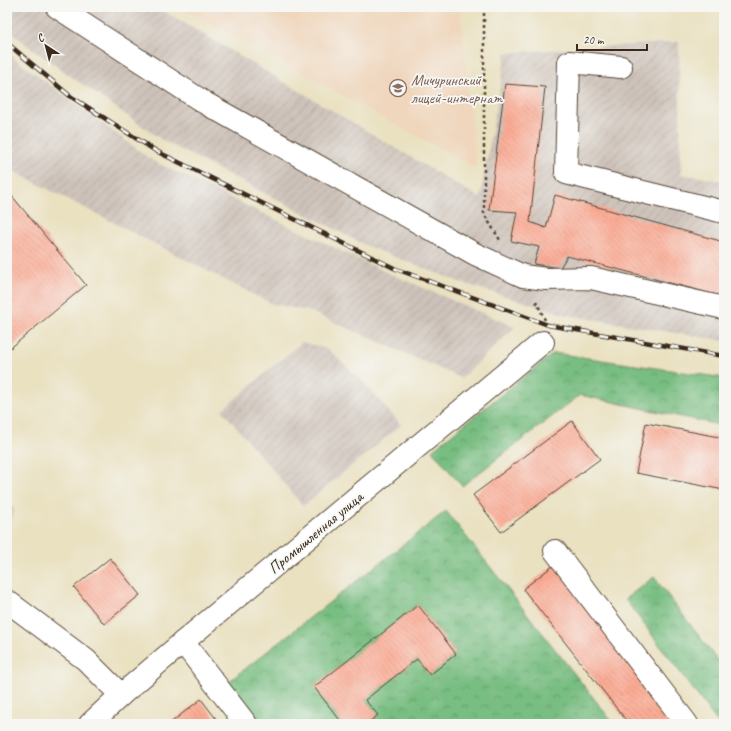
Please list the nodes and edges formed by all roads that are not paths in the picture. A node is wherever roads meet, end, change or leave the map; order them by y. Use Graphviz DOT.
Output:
graph roads {
  1 [pos="57,7"];
  2 [pos="622,67"];
  3 [pos="724,212"];
  4 [pos="724,308"];
  5 [pos="545,334"];
  6 [pos="555,550"];
  7 [pos="7,601"];
  8 [pos="183,642"];
  9 [pos="121,695"];
  10 [pos="90,724"];
  11 [pos="246,724"];
  12 [pos="687,724"];
  1 -- 4 [label="street"];
  2 -- 3 [label="street"];
  5 -- 8 [label="street, Промышленная улица"];
  6 -- 12 [label="street"];
  7 -- 9 [label="street"];
  8 -- 9 [label="street, Промышленная улица"];
  8 -- 11 [label="street"];
  9 -- 10 [label="street, Промышленная улица"];
}
